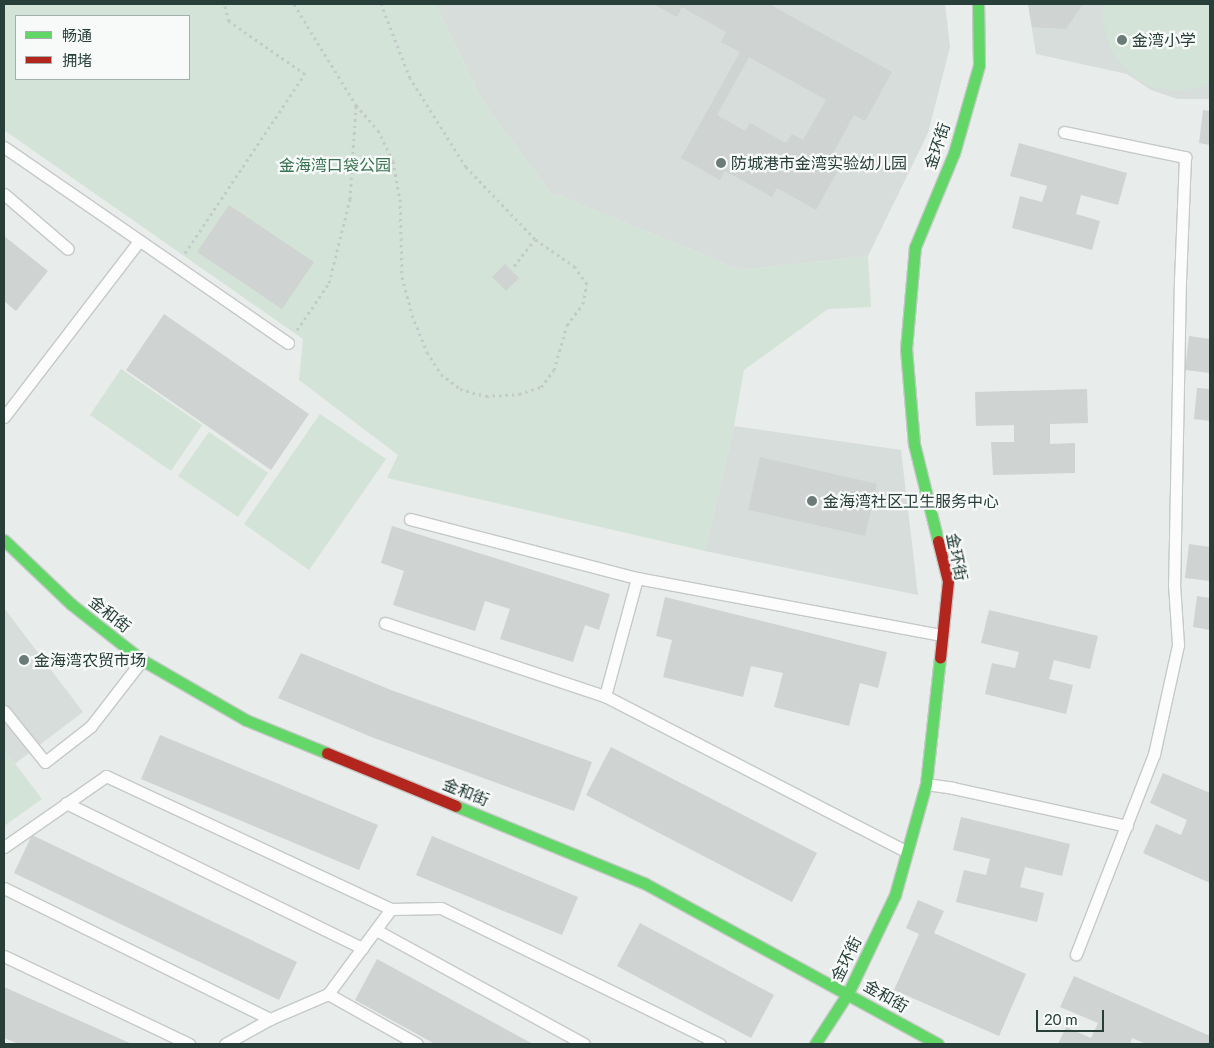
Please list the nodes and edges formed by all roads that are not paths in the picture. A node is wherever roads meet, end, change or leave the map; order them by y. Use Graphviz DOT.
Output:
graph roads {
  1 [pos="978,4"];
  2 [pos="1064,132"];
  3 [pos="4,147"];
  4 [pos="4,194"];
  5 [pos="139,241"];
  6 [pos="68,249"];
  7 [pos="288,343"];
  8 [pos="4,417"];
  9 [pos="410,519"];
  10 [pos="4,540"];
  11 [pos="637,578"];
  12 [pos="385,623"];
  13 [pos="942,635"];
  14 [pos="142,660"];
  15 [pos="605,696"];
  16 [pos="4,711"];
  17 [pos="926,784"];
  18 [pos="66,804"];
  19 [pos="1127,826"];
  20 [pos="4,847"];
  21 [pos="907,852"];
  22 [pos="4,888"];
  23 [pos="391,909"];
  24 [pos="376,930"];
  25 [pos="362,948"];
  26 [pos="1076,954"];
  27 [pos="4,956"];
  28 [pos="848,993"];
  29 [pos="328,994"];
  30 [pos="270,1019"];
  31 [pos="189,1044"];
  32 [pos="225,1044"];
  33 [pos="417,1044"];
  34 [pos="584,1044"];
  35 [pos="720,1044"];
  36 [pos="815,1044"];
  37 [pos="938,1044"];
  1 -- 13 [label="street, 金环街"];
  2 -- 19 [label="lane"];
  3 -- 5 [label="lane"];
  4 -- 6 [label="lane"];
  5 -- 7 [label="lane"];
  5 -- 8 [label="lane"];
  9 -- 11 [label="lane"];
  10 -- 14 [label="street, 金和街"];
  11 -- 13 [label="lane"];
  11 -- 15 [label="lane"];
  12 -- 15 [label="lane"];
  13 -- 17 [label="street, 金环街"];
  14 -- 16 [label="lane"];
  14 -- 28 [label="street, 金和街"];
  15 -- 21 [label="lane"];
  17 -- 19 [label="lane"];
  17 -- 21 [label="street, 金环街"];
  18 -- 20 [label="lane"];
  18 -- 23 [label="lane"];
  18 -- 25 [label="lane"];
  19 -- 26 [label="lane"];
  21 -- 28 [label="street, 金环街"];
  22 -- 30 [label="lane"];
  23 -- 24 [label="lane"];
  23 -- 35 [label="lane"];
  24 -- 25 [label="lane"];
  24 -- 34 [label="lane"];
  25 -- 29 [label="lane"];
  27 -- 31 [label="lane"];
  28 -- 36 [label="street, 金环街"];
  28 -- 37 [label="street, 金和街"];
  29 -- 30 [label="lane"];
  29 -- 33 [label="lane"];
  30 -- 32 [label="lane"];
}
